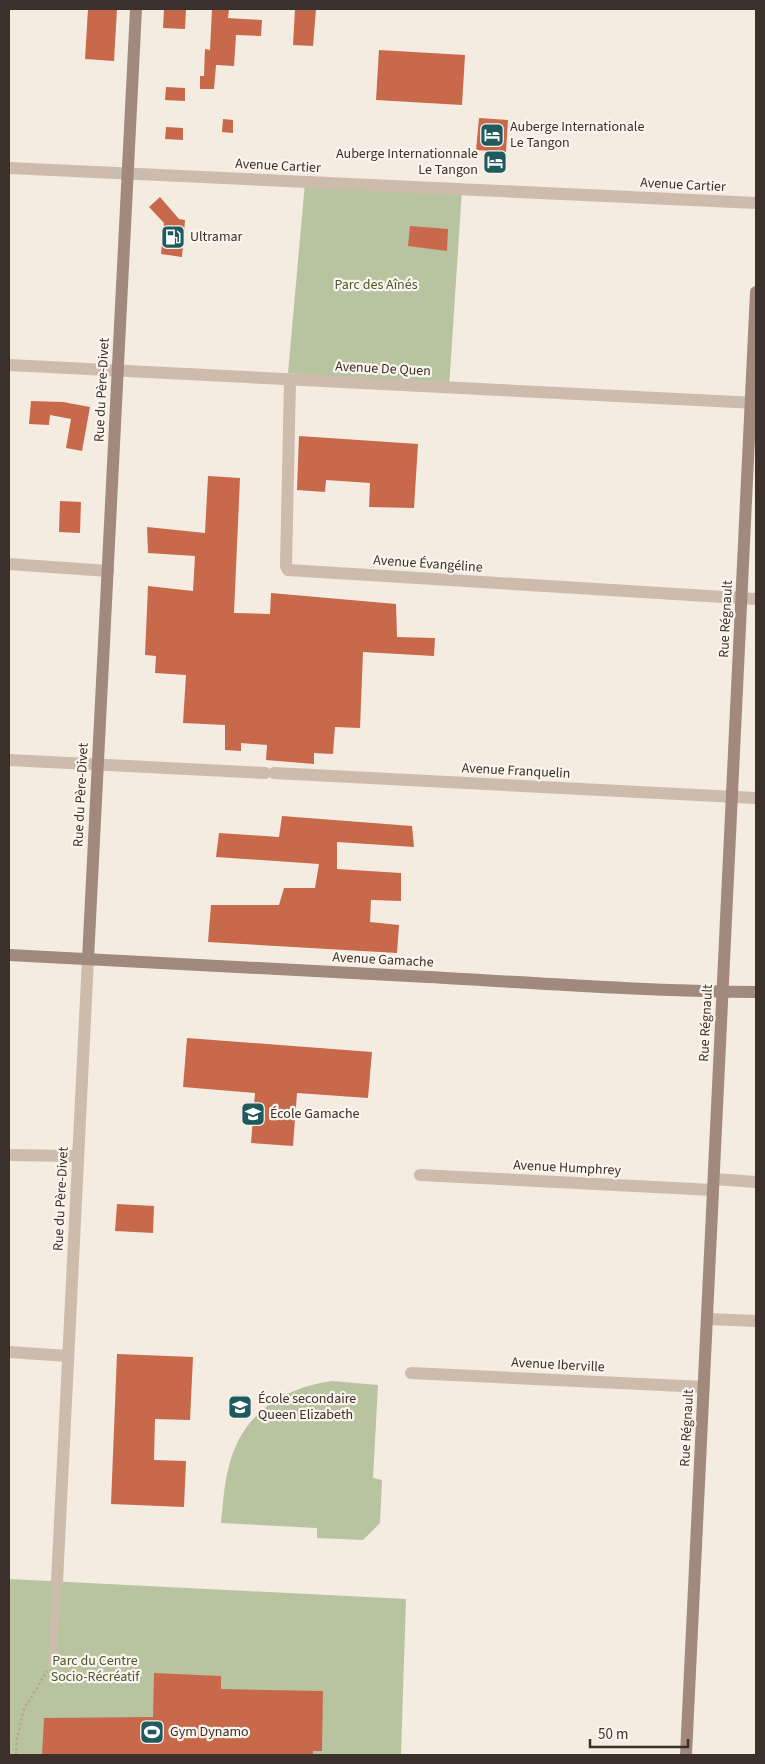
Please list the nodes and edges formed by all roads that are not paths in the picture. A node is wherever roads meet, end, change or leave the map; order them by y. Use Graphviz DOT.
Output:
graph roads {
  1 [pos="136,9"];
  2 [pos="9,168"];
  3 [pos="128,174"];
  4 [pos="756,203"];
  5 [pos="756,292"];
  6 [pos="9,365"];
  7 [pos="118,371"];
  8 [pos="290,380"];
  9 [pos="754,403"];
  10 [pos="9,564"];
  11 [pos="108,570"];
  12 [pos="742,599"];
  13 [pos="756,599"];
  14 [pos="9,760"];
  15 [pos="98,765"];
  16 [pos="732,798"];
  17 [pos="756,798"];
  18 [pos="9,955"];
  19 [pos="88,959"];
  20 [pos="723,992"];
  21 [pos="756,992"];
  22 [pos="9,1155"];
  23 [pos="78,1156"];
  24 [pos="420,1175"];
  25 [pos="756,1182"];
  26 [pos="714,1184"];
  27 [pos="707,1319"];
  28 [pos="756,1321"];
  29 [pos="9,1352"];
  30 [pos="68,1356"];
  31 [pos="411,1374"];
  32 [pos="704,1387"];
  33 [pos="57,1582"];
  34 [pos="52,1663"];
  35 [pos="686,1755"];
  1 -- 3 [label="street, Rue du Père-Divet"];
  2 -- 3 [label="street, Avenue Cartier"];
  3 -- 4 [label="street, Avenue Cartier"];
  3 -- 7 [label="street, Rue du Père-Divet"];
  5 -- 9 [label="street, Rue Régnault"];
  6 -- 7 [label="street, Avenue De Quen"];
  7 -- 8 [label="street, Avenue De Quen"];
  7 -- 11 [label="street, Rue du Père-Divet"];
  8 -- 9 [label="street, Avenue De Quen"];
  8 -- 12 [label="street, Avenue Évangéline"];
  9 -- 12 [label="street, Rue Régnault"];
  10 -- 11 [label="street"];
  11 -- 15 [label="street, Rue du Père-Divet"];
  12 -- 13 [label="street, Avenue Évangéline"];
  12 -- 16 [label="street, Rue Régnault"];
  14 -- 15 [label="street, Avenue Franquelin"];
  15 -- 16 [label="street, Avenue Franquelin"];
  15 -- 19 [label="street, Rue du Père-Divet"];
  16 -- 17 [label="street, Avenue Franquelin"];
  16 -- 20 [label="street, Rue Régnault"];
  18 -- 19 [label="street, Avenue Gamache"];
  19 -- 20 [label="street, Avenue Gamache"];
  19 -- 23 [label="street, Rue du Père-Divet"];
  20 -- 21 [label="street, Avenue Gamache"];
  20 -- 26 [label="street, Rue Régnault"];
  22 -- 23 [label="street"];
  23 -- 30 [label="street, Rue du Père-Divet"];
  24 -- 26 [label="street, Avenue Humphrey"];
  25 -- 26 [label="street, Avenue Humphrey"];
  26 -- 27 [label="street, Rue Régnault"];
  27 -- 28 [label="street"];
  27 -- 32 [label="street, Rue Régnault"];
  29 -- 30 [label="street"];
  30 -- 33 [label="street, Rue du Père-Divet"];
  31 -- 32 [label="street, Avenue Iberville"];
  32 -- 35 [label="street, Rue Régnault"];
  33 -- 34 [label="lane"];
}
